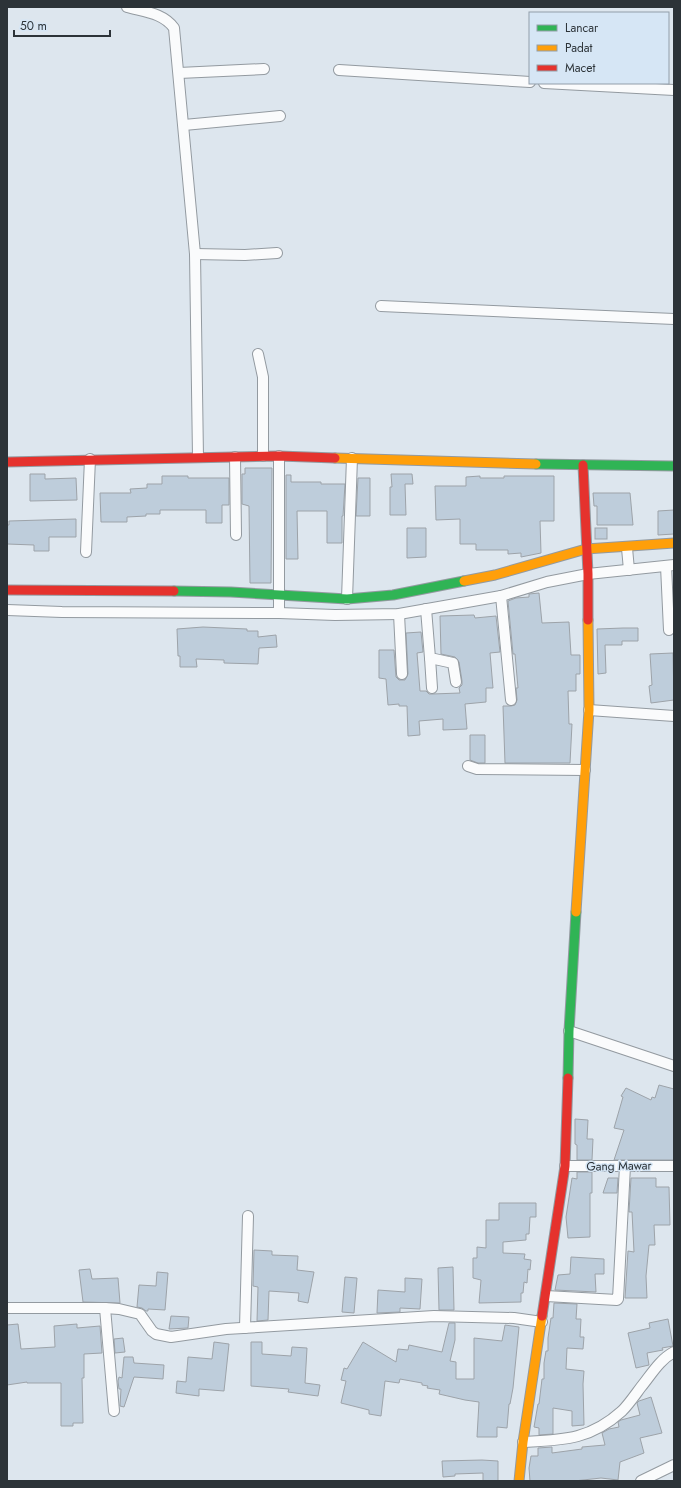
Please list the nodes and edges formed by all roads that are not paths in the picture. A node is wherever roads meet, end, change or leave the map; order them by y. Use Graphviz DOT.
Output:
graph roads {
  1 [pos="127,7"];
  2 [pos="264,69"];
  3 [pos="339,70"];
  4 [pos="179,73"];
  5 [pos="529,82"];
  6 [pos="563,84"];
  7 [pos="674,90"];
  8 [pos="280,116"];
  9 [pos="184,125"];
  10 [pos="278,253"];
  11 [pos="195,254"];
  12 [pos="381,306"];
  13 [pos="674,319"];
  14 [pos="258,354"];
  15 [pos="263,456"];
  16 [pos="279,456"];
  17 [pos="198,457"];
  18 [pos="235,457"];
  19 [pos="352,458"];
  20 [pos="90,459"];
  21 [pos="7,462"];
  22 [pos="583,465"];
  23 [pos="674,466"];
  24 [pos="236,535"];
  25 [pos="674,544"];
  26 [pos="627,550"];
  27 [pos="86,552"];
  28 [pos="586,552"];
  29 [pos="670,566"];
  30 [pos="628,567"];
  31 [pos="587,570"];
  32 [pos="7,590"];
  33 [pos="279,596"];
  34 [pos="501,596"];
  35 [pos="347,599"];
  36 [pos="330,607"];
  37 [pos="7,610"];
  38 [pos="426,610"];
  39 [pos="279,611"];
  40 [pos="399,614"];
  41 [pos="669,630"];
  42 [pos="430,658"];
  43 [pos="402,674"];
  44 [pos="456,682"];
  45 [pos="432,688"];
  46 [pos="511,700"];
  47 [pos="589,710"];
  48 [pos="674,716"];
  49 [pos="468,766"];
  50 [pos="585,770"];
  51 [pos="569,1031"];
  52 [pos="674,1066"];
  53 [pos="565,1166"];
  54 [pos="625,1166"];
  55 [pos="674,1166"];
  56 [pos="248,1216"];
  57 [pos="546,1296"];
  58 [pos="7,1308"];
  59 [pos="105,1308"];
  60 [pos="542,1322"];
  61 [pos="245,1328"];
  62 [pos="674,1352"];
  63 [pos="114,1411"];
  64 [pos="523,1442"];
  65 [pos="674,1465"];
  66 [pos="519,1481"];
  67 [pos="641,1481"];
  1 -- 4 [label="street"];
  2 -- 4 [label="street"];
  3 -- 5 [label="street"];
  4 -- 9 [label="street"];
  6 -- 7 [label="street"];
  8 -- 9 [label="street"];
  9 -- 11 [label="street"];
  10 -- 11 [label="street"];
  11 -- 17 [label="street"];
  12 -- 13 [label="street"];
  14 -- 15 [label="street"];
  15 -- 16 [label="street"];
  15 -- 18 [label="street"];
  16 -- 19 [label="street"];
  16 -- 33 [label="street"];
  17 -- 18 [label="street"];
  17 -- 20 [label="street"];
  18 -- 24 [label="street"];
  19 -- 22 [label="street"];
  19 -- 35 [label="street"];
  20 -- 21 [label="street"];
  20 -- 27 [label="street"];
  22 -- 23 [label="street"];
  22 -- 28 [label="street"];
  25 -- 26 [label="street"];
  26 -- 28 [label="street"];
  26 -- 30 [label="street"];
  28 -- 31 [label="street"];
  28 -- 35 [label="street"];
  29 -- 30 [label="street"];
  29 -- 41 [label="street"];
  30 -- 31 [label="street"];
  31 -- 34 [label="street"];
  31 -- 47 [label="street"];
  32 -- 33 [label="street"];
  33 -- 36 [label="street"];
  33 -- 39 [label="street"];
  34 -- 38 [label="street"];
  34 -- 46 [label="street"];
  35 -- 36 [label="street"];
  36 -- 39 [label="street"];
  36 -- 40 [label="street"];
  37 -- 39 [label="street"];
  38 -- 40 [label="street"];
  38 -- 42 [label="street"];
  40 -- 43 [label="street"];
  42 -- 44 [label="street"];
  42 -- 45 [label="street"];
  47 -- 48 [label="street"];
  47 -- 50 [label="street"];
  49 -- 50 [label="street"];
  50 -- 51 [label="street"];
  51 -- 52 [label="street"];
  51 -- 53 [label="street"];
  53 -- 54 [label="street, Gang Mawar"];
  53 -- 57 [label="street"];
  54 -- 55 [label="street, Gang Mawar"];
  54 -- 57 [label="street"];
  56 -- 61 [label="street"];
  57 -- 60 [label="street"];
  58 -- 59 [label="street"];
  59 -- 61 [label="street"];
  59 -- 63 [label="street"];
  60 -- 61 [label="street"];
  60 -- 64 [label="street"];
  62 -- 64 [label="street"];
  64 -- 66 [label="street"];
  65 -- 67 [label="street"];
}
